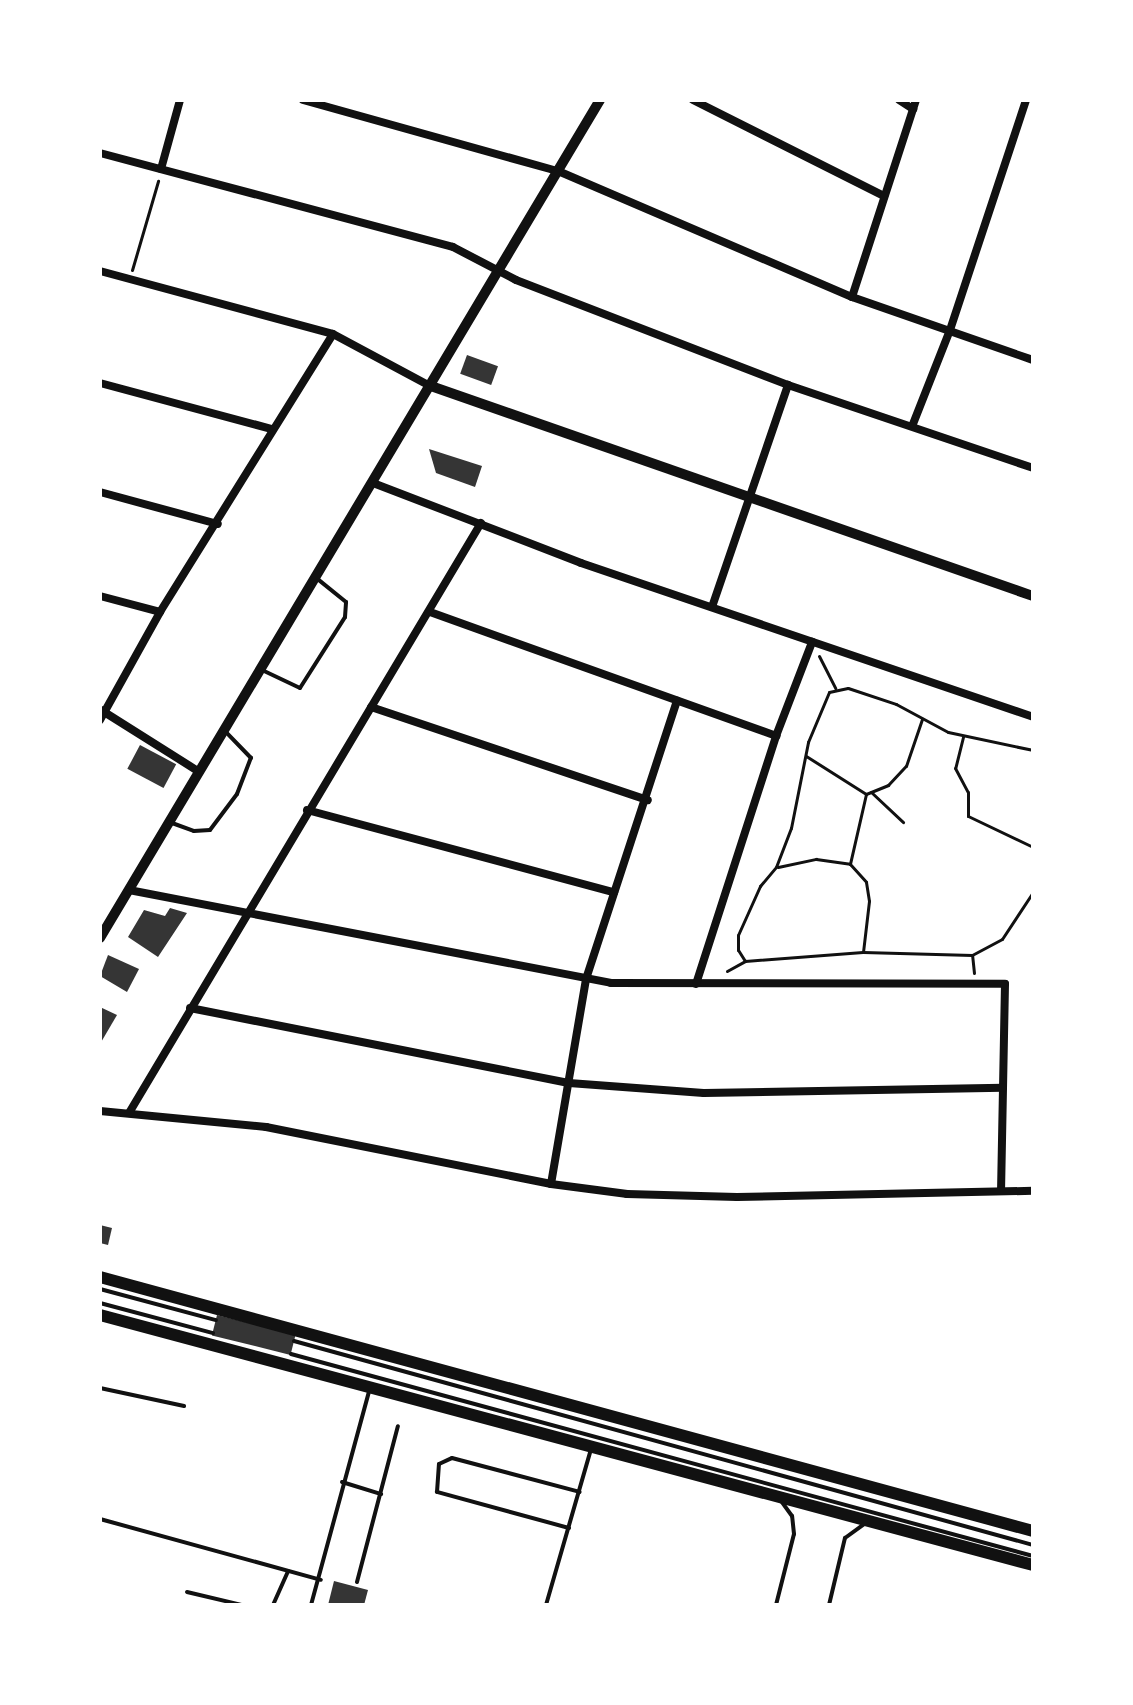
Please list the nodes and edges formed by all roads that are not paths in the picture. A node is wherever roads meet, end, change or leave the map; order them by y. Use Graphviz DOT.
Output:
graph roads {
  1 [pos="180,100"];
  2 [pos="303,100"];
  3 [pos="600,100"];
  4 [pos="693,100"];
  5 [pos="899,100"];
  6 [pos="1026,100"];
  7 [pos="914,104"];
  8 [pos="100,153"];
  9 [pos="161,169"];
  10 [pos="558,171"];
  11 [pos="884,196"];
  12 [pos="501,269"];
  13 [pos="100,271"];
  14 [pos="852,297"];
  15 [pos="950,330"];
  16 [pos="333,334"];
  17 [pos="1033,360"];
  18 [pos="100,383"];
  19 [pos="428,385"];
  20 [pos="788,385"];
  21 [pos="913,424"];
  22 [pos="272,429"];
  23 [pos="1033,468"];
  24 [pos="373,483"];
  25 [pos="100,492"];
  26 [pos="751,501"];
  27 [pos="481,523"];
  28 [pos="218,524"];
  29 [pos="316,578"];
  30 [pos="100,596"];
  31 [pos="1033,596"];
  32 [pos="712,607"];
  33 [pos="160,612"];
  34 [pos="430,612"];
  35 [pos="812,642"];
  36 [pos="262,670"];
  37 [pos="677,700"];
  38 [pos="371,707"];
  39 [pos="103,711"];
  40 [pos="1033,717"];
  41 [pos="100,720"];
  42 [pos="225,731"];
  43 [pos="776,736"];
  44 [pos="198,771"];
  45 [pos="648,800"];
  46 [pos="307,810"];
  47 [pos="169,822"];
  48 [pos="129,890"];
  49 [pos="614,892"];
  50 [pos="248,913"];
  51 [pos="100,938"];
  52 [pos="586,979"];
  53 [pos="696,984"];
  54 [pos="190,1008"];
  55 [pos="569,1083"];
  56 [pos="1003,1088"];
  57 [pos="100,1111"];
  58 [pos="129,1113"];
  59 [pos="551,1184"];
  60 [pos="1001,1191"];
  61 [pos="1033,1191"];
  62 [pos="100,1277"];
  63 [pos="100,1289"];
  64 [pos="100,1303"];
  65 [pos="100,1315"];
  66 [pos="216,1320"];
  67 [pos="213,1333"];
  68 [pos="294,1341"];
  69 [pos="291,1354"];
  70 [pos="379,1358"];
  71 [pos="372,1383"];
  72 [pos="100,1388"];
  73 [pos="184,1406"];
  74 [pos="398,1426"];
  75 [pos="591,1449"];
  76 [pos="342,1482"];
  77 [pos="580,1492"];
  78 [pos="381,1494"];
  79 [pos="773,1495"];
  80 [pos="100,1519"];
  81 [pos="876,1522"];
  82 [pos="569,1528"];
  83 [pos="1033,1531"];
  84 [pos="1033,1545"];
  85 [pos="1033,1556"];
  86 [pos="1033,1565"];
  87 [pos="288,1571"];
  88 [pos="321,1580"];
  89 [pos="357,1582"];
  90 [pos="187,1592"];
  91 [pos="313,1604"];
  92 [pos="242,1605"];
  93 [pos="273,1605"];
  94 [pos="546,1605"];
  95 [pos="776,1605"];
  96 [pos="829,1605"];
  1 -- 9 [label="street"];
  2 -- 10 [label="street"];
  3 -- 10 [label="street"];
  4 -- 11 [label="street"];
  5 -- 7 [label="street"];
  6 -- 15 [label="street"];
  7 -- 11 [label="street"];
  8 -- 9 [label="street"];
  9 -- 12 [label="street"];
  10 -- 12 [label="street"];
  10 -- 14 [label="street"];
  11 -- 14 [label="street"];
  12 -- 19 [label="street"];
  12 -- 20 [label="street"];
  13 -- 16 [label="street"];
  14 -- 15 [label="street"];
  15 -- 17 [label="street"];
  15 -- 21 [label="street"];
  16 -- 19 [label="street"];
  16 -- 22 [label="street"];
  18 -- 22 [label="street"];
  19 -- 24 [label="street"];
  19 -- 26 [label="street"];
  20 -- 21 [label="street"];
  20 -- 26 [label="street"];
  21 -- 23 [label="street"];
  22 -- 28 [label="street"];
  24 -- 27 [label="street"];
  24 -- 29 [label="street"];
  25 -- 28 [label="street"];
  26 -- 31 [label="street"];
  26 -- 32 [label="street"];
  27 -- 32 [label="street"];
  27 -- 34 [label="street"];
  28 -- 33 [label="street"];
  29 -- 36 [label="street"];
  29 -- 36 [label="lane"];
  30 -- 33 [label="street"];
  32 -- 35 [label="street"];
  33 -- 39 [label="street"];
  34 -- 37 [label="street"];
  34 -- 38 [label="street"];
  35 -- 40 [label="street"];
  35 -- 43 [label="street"];
  36 -- 42 [label="street"];
  37 -- 43 [label="street"];
  37 -- 45 [label="street"];
  38 -- 45 [label="street"];
  38 -- 46 [label="street"];
  39 -- 41 [label="street"];
  39 -- 44 [label="street"];
  42 -- 44 [label="street"];
  42 -- 47 [label="lane"];
  43 -- 53 [label="street"];
  44 -- 47 [label="street"];
  45 -- 49 [label="street"];
  46 -- 49 [label="street"];
  46 -- 50 [label="street"];
  47 -- 48 [label="street"];
  48 -- 50 [label="street"];
  48 -- 51 [label="street"];
  49 -- 52 [label="street"];
  50 -- 52 [label="street"];
  50 -- 54 [label="street"];
  52 -- 53 [label="street"];
  52 -- 55 [label="street"];
  53 -- 56 [label="street"];
  54 -- 55 [label="street"];
  54 -- 58 [label="street"];
  55 -- 56 [label="street"];
  55 -- 59 [label="street"];
  56 -- 60 [label="street"];
  57 -- 58 [label="street"];
  58 -- 59 [label="street"];
  59 -- 60 [label="street"];
  60 -- 61 [label="street"];
  62 -- 70 [label="main road"];
  63 -- 66 [label="lane"];
  64 -- 67 [label="lane"];
  65 -- 71 [label="main road"];
  68 -- 70 [label="lane"];
  69 -- 71 [label="lane"];
  70 -- 71 [label="lane"];
  70 -- 83 [label="main road"];
  70 -- 84 [label="lane"];
  71 -- 75 [label="main road"];
  71 -- 76 [label="lane"];
  71 -- 85 [label="lane"];
  72 -- 73 [label="lane"];
  74 -- 78 [label="lane"];
  75 -- 77 [label="lane"];
  75 -- 79 [label="main road"];
  76 -- 78 [label="lane"];
  76 -- 88 [label="lane"];
  77 -- 82 [label="lane"];
  77 -- 82 [label="lane"];
  78 -- 89 [label="lane"];
  79 -- 81 [label="main road"];
  79 -- 95 [label="lane"];
  80 -- 87 [label="lane"];
  81 -- 86 [label="main road"];
  81 -- 96 [label="lane"];
  82 -- 94 [label="lane"];
  87 -- 88 [label="lane"];
  87 -- 93 [label="lane"];
  88 -- 91 [label="lane"];
  90 -- 92 [label="lane"];
}
